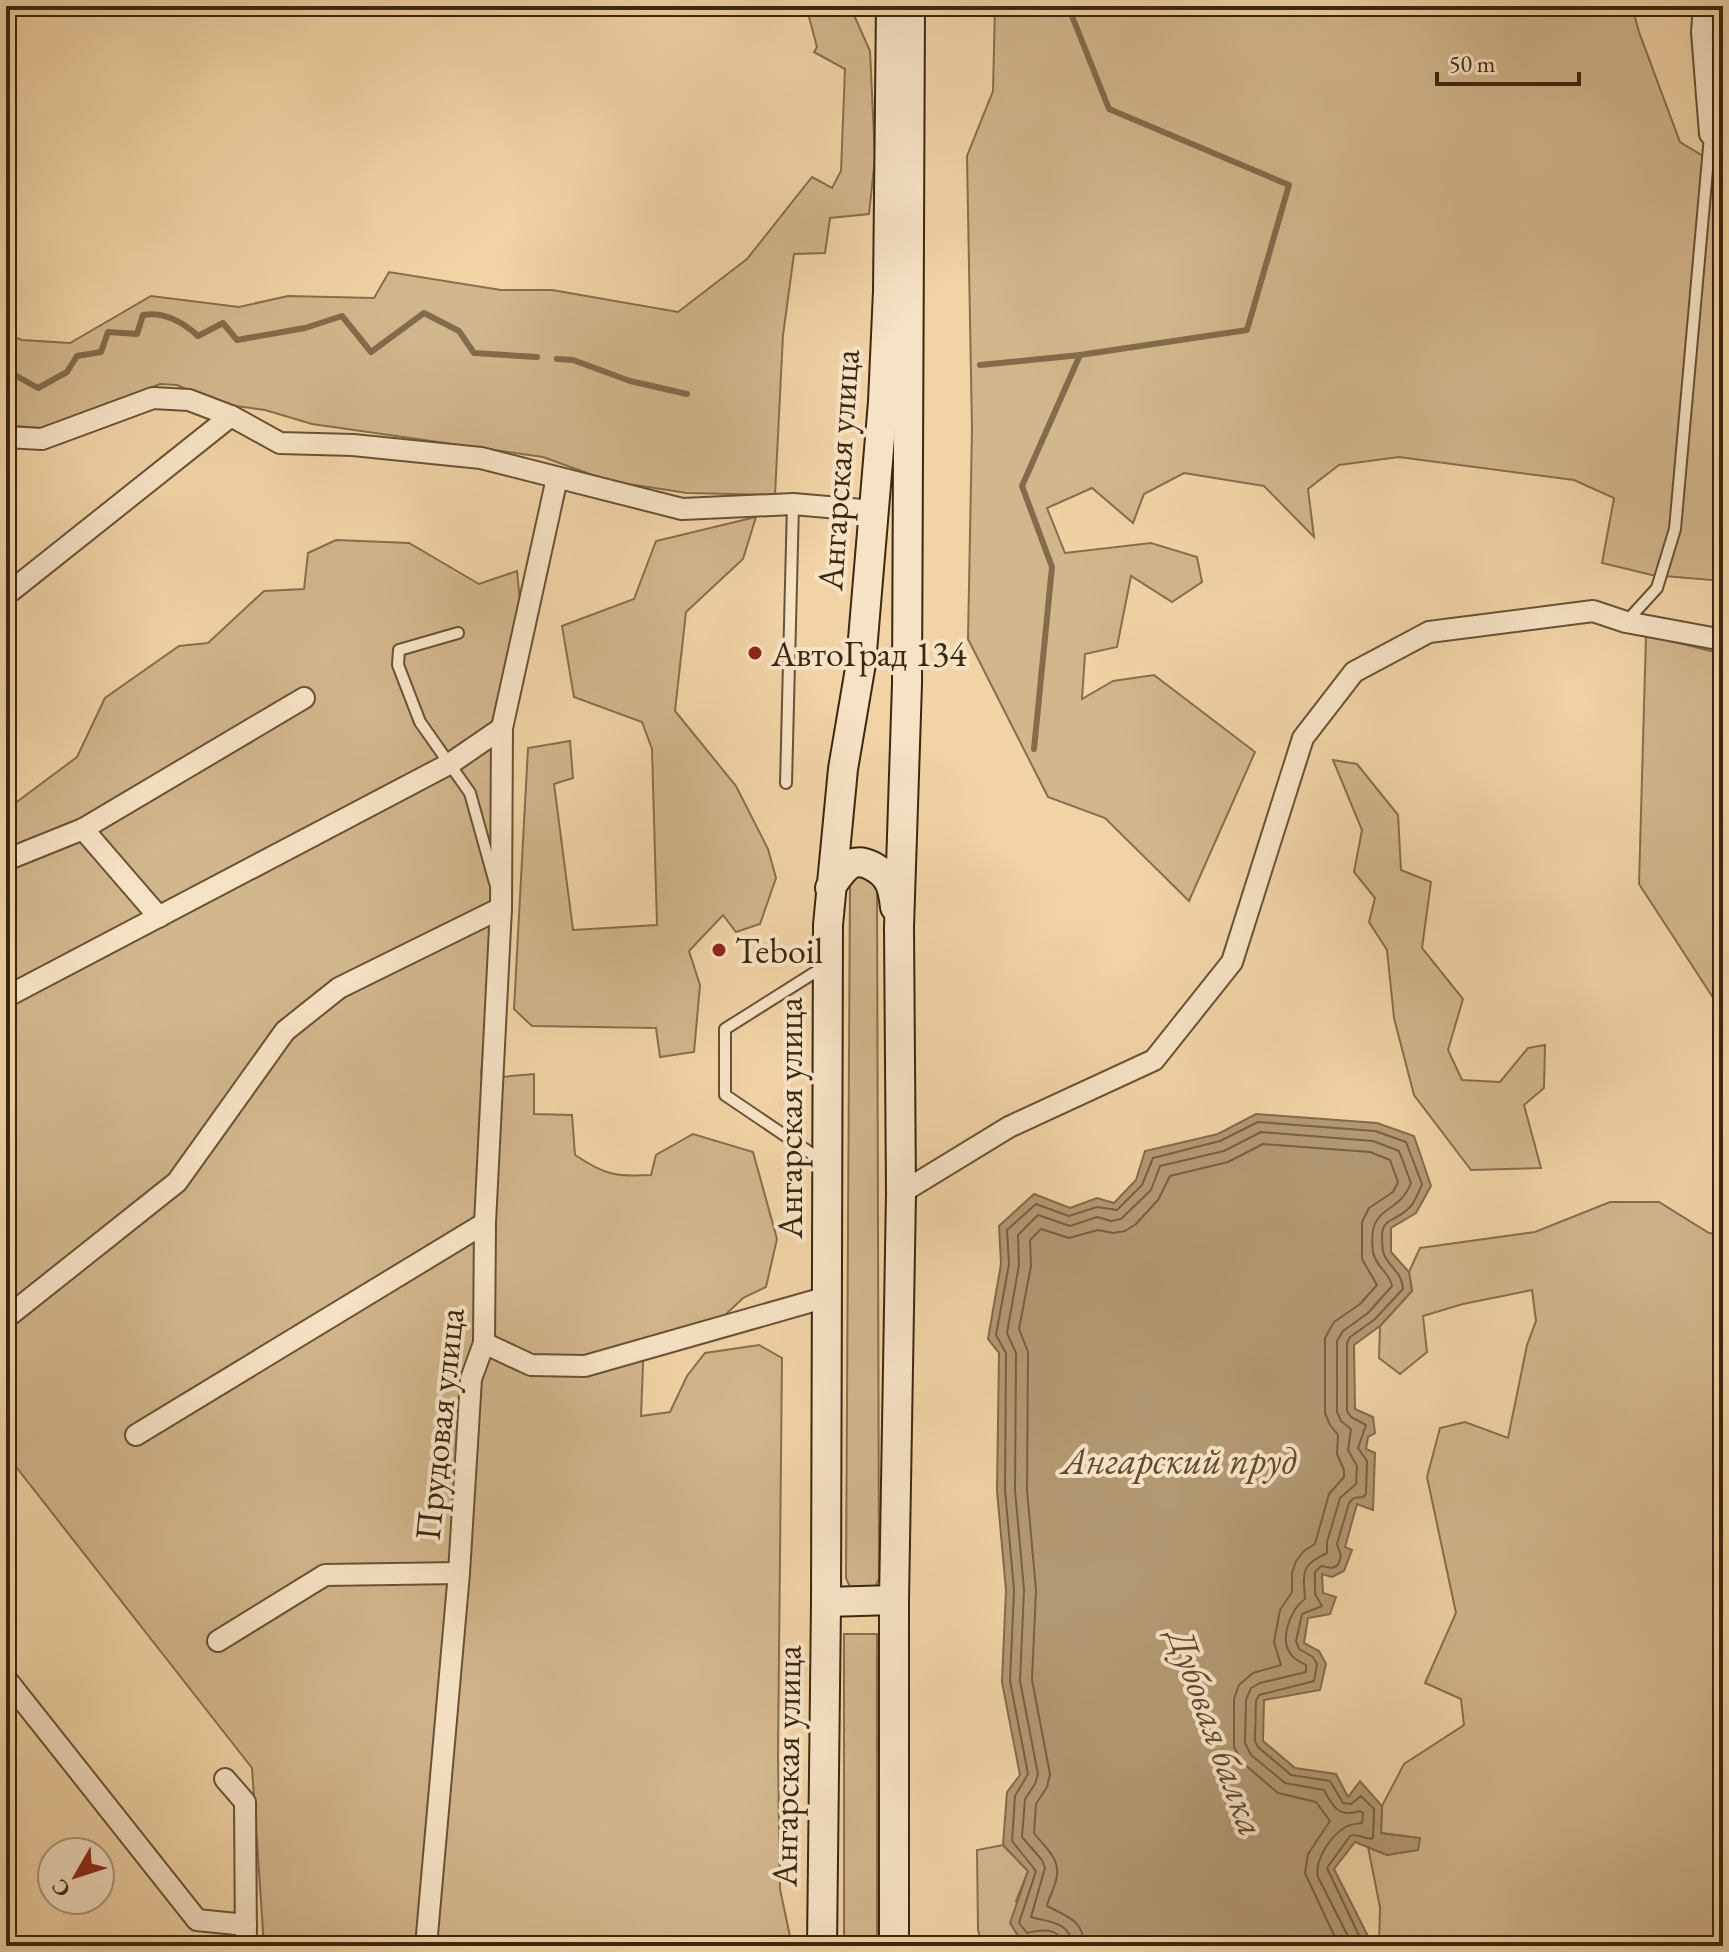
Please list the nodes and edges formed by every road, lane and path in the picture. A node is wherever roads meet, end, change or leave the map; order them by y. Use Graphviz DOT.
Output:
graph roads {
  1 [pos="891,6"];
  2 [pos="910,6"];
  3 [pos="1704,6"];
  4 [pos="1716,140"];
  5 [pos="231,416"];
  6 [pos="6,437"];
  7 [pos="557,478"];
  8 [pos="793,504"];
  9 [pos="874,511"];
  10 [pos="6,595"];
  11 [pos="1626,622"];
  12 [pos="458,633"];
  13 [pos="1723,640"];
  14 [pos="304,698"];
  15 [pos="502,728"];
  16 [pos="451,763"];
  17 [pos="786,783"];
  18 [pos="83,829"];
  19 [pos="6,860"];
  20 [pos="830,888"];
  21 [pos="501,908"];
  22 [pos="159,917"];
  23 [pos="899,927"];
  24 [pos="827,965"];
  25 [pos="6,997"];
  26 [pos="828,1165"];
  27 [pos="901,1193"];
  28 [pos="485,1223"];
  29 [pos="827,1297"];
  30 [pos="6,1318"];
  31 [pos="484,1343"];
  32 [pos="136,1435"];
  33 [pos="459,1573"];
  34 [pos="894,1600"];
  35 [pos="826,1602"];
  36 [pos="218,1641"];
  37 [pos="6,1679"];
  38 [pos="225,1779"];
  39 [pos="894,1885"];
  40 [pos="822,1887"];
  41 [pos="246,1925"];
  42 [pos="246,1946"];
  43 [pos="426,1946"];
  44 [pos="808,1946"];
  45 [pos="822,1946"];
  46 [pos="894,1946"];
  47 [pos="908,1946"];
  1 -- 9 [label="main road, Ангарская улица"];
  2 -- 23 [label="main road, Ангарская улица"];
  3 -- 4 [label="street"];
  4 -- 11 [label="lane"];
  5 -- 6 [label="street"];
  5 -- 7 [label="street"];
  5 -- 10 [label="street"];
  7 -- 8 [label="street"];
  7 -- 15 [label="street, Прудовая улица"];
  8 -- 9 [label="street"];
  8 -- 17 [label="lane"];
  9 -- 20 [label="main road, Ангарская улица"];
  11 -- 13 [label="street"];
  11 -- 27 [label="street"];
  12 -- 16 [label="lane"];
  14 -- 18 [label="street"];
  15 -- 16 [label="street"];
  15 -- 21 [label="street, Прудовая улица"];
  16 -- 21 [label="lane"];
  16 -- 22 [label="street"];
  18 -- 19 [label="street"];
  18 -- 22 [label="street"];
  20 -- 23 [label="main road"];
  20 -- 24 [label="main road, Ангарская улица"];
  21 -- 28 [label="street, Прудовая улица"];
  21 -- 30 [label="street"];
  22 -- 25 [label="street"];
  23 -- 27 [label="main road, Ангарская улица"];
  24 -- 26 [label="main road, Ангарская улица"];
  24 -- 26 [label="lane"];
  26 -- 29 [label="main road, Ангарская улица"];
  27 -- 34 [label="main road, Ангарская улица"];
  28 -- 31 [label="street, Прудовая улица"];
  28 -- 32 [label="street"];
  29 -- 31 [label="street"];
  29 -- 35 [label="main road, Ангарская улица"];
  31 -- 33 [label="street, Прудовая улица"];
  33 -- 36 [label="street"];
  33 -- 43 [label="street, Прудовая улица"];
  34 -- 35 [label="main road"];
  34 -- 39 [label="main road, Ангарская улица"];
  35 -- 40 [label="main road, Ангарская улица"];
  37 -- 41 [label="street"];
  38 -- 41 [label="street"];
  39 -- 46 [label="main road, Ангарская улица"];
  39 -- 47 [label="main road"];
  40 -- 44 [label="main road"];
  40 -- 45 [label="main road, Ангарская улица"];
  41 -- 42 [label="street"];
}
